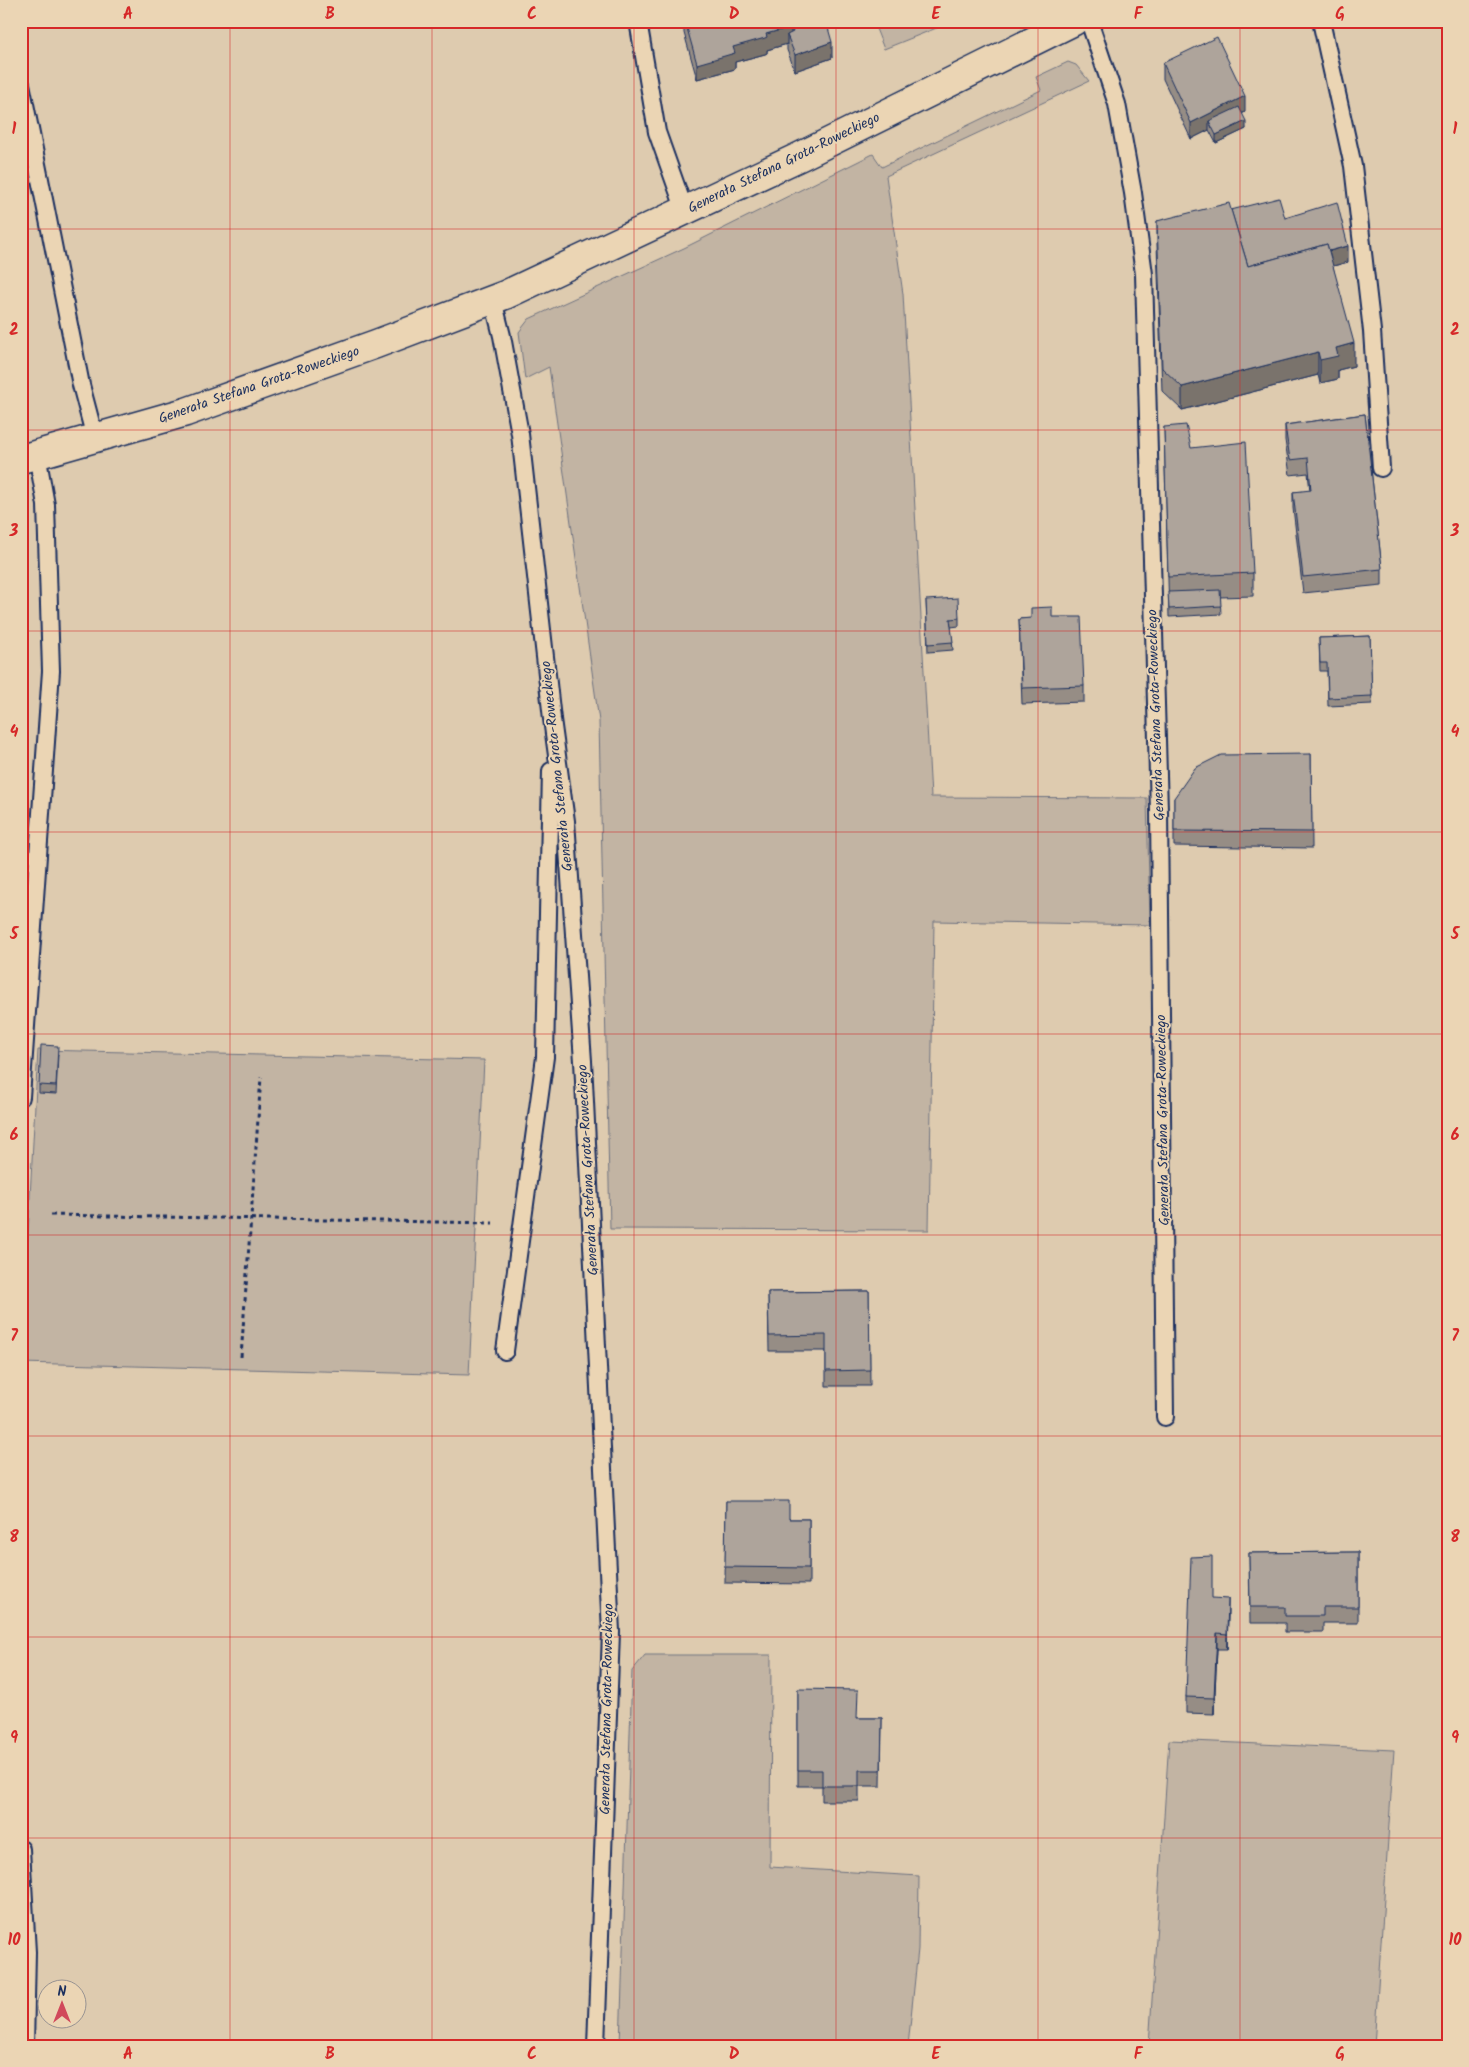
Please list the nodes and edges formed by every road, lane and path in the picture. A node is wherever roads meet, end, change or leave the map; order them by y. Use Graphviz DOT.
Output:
graph roads {
  1 [pos="638,21"];
  2 [pos="1074,21"];
  3 [pos="1089,21"];
  4 [pos="1321,21"];
  5 [pos="21,84"];
  6 [pos="685,211"];
  7 [pos="493,300"];
  8 [pos="95,438"];
  9 [pos="29,457"];
  10 [pos="1381,468"];
  11 [pos="552,719"];
  12 [pos="261,1076"];
  13 [pos="21,1097"];
  14 [pos="51,1215"];
  15 [pos="251,1219"];
  16 [pos="523,1224"];
  17 [pos="505,1352"];
  18 [pos="241,1357"];
  19 [pos="1165,1417"];
  20 [pos="21,1849"];
  21 [pos="25,2046"];
  22 [pos="596,2046"];
  1 -- 6 [label="lane"];
  2 -- 6 [label="street, Generała Stefana Grota-Roweckiego"];
  3 -- 19 [label="lane, Generała Stefana Grota-Roweckiego"];
  4 -- 10 [label="lane"];
  5 -- 8 [label="lane"];
  6 -- 7 [label="street, Generała Stefana Grota-Roweckiego"];
  7 -- 8 [label="street, Generała Stefana Grota-Roweckiego"];
  7 -- 11 [label="lane, Generała Stefana Grota-Roweckiego"];
  8 -- 9 [label="street, Generała Stefana Grota-Roweckiego"];
  9 -- 13 [label="lane"];
  11 -- 16 [label="lane"];
  11 -- 22 [label="lane, Generała Stefana Grota-Roweckiego"];
  12 -- 15 [label="path"];
  14 -- 15 [label="path"];
  15 -- 16 [label="path"];
  15 -- 18 [label="path"];
  16 -- 17 [label="lane"];
  20 -- 21 [label="lane"];
}
